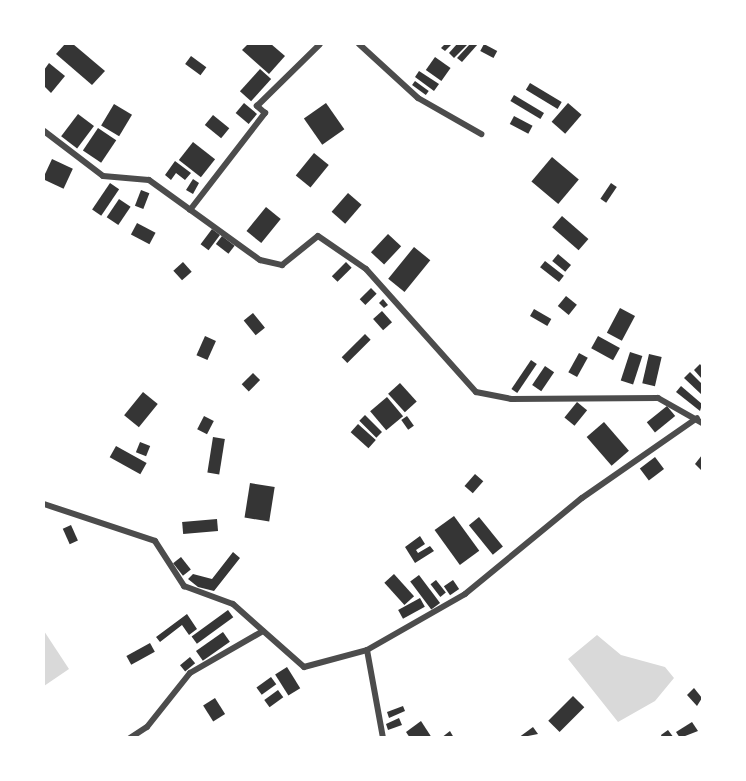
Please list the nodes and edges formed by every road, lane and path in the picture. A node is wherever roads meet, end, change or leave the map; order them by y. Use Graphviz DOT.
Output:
graph roads {
  1 [pos="320,44"];
  2 [pos="359,44"];
  3 [pos="44,131"];
  4 [pos="481,134"];
  5 [pos="190,210"];
  6 [pos="700,420"];
  7 [pos="44,504"];
  8 [pos="263,631"];
  9 [pos="367,650"];
  10 [pos="130,738"];
  11 [pos="383,738"];
  1 -- 5 [label="street"];
  2 -- 4 [label="street"];
  3 -- 5 [label="street"];
  5 -- 6 [label="street"];
  6 -- 9 [label="street"];
  7 -- 8 [label="street"];
  8 -- 9 [label="street"];
  8 -- 10 [label="street"];
  9 -- 11 [label="street"];
}
